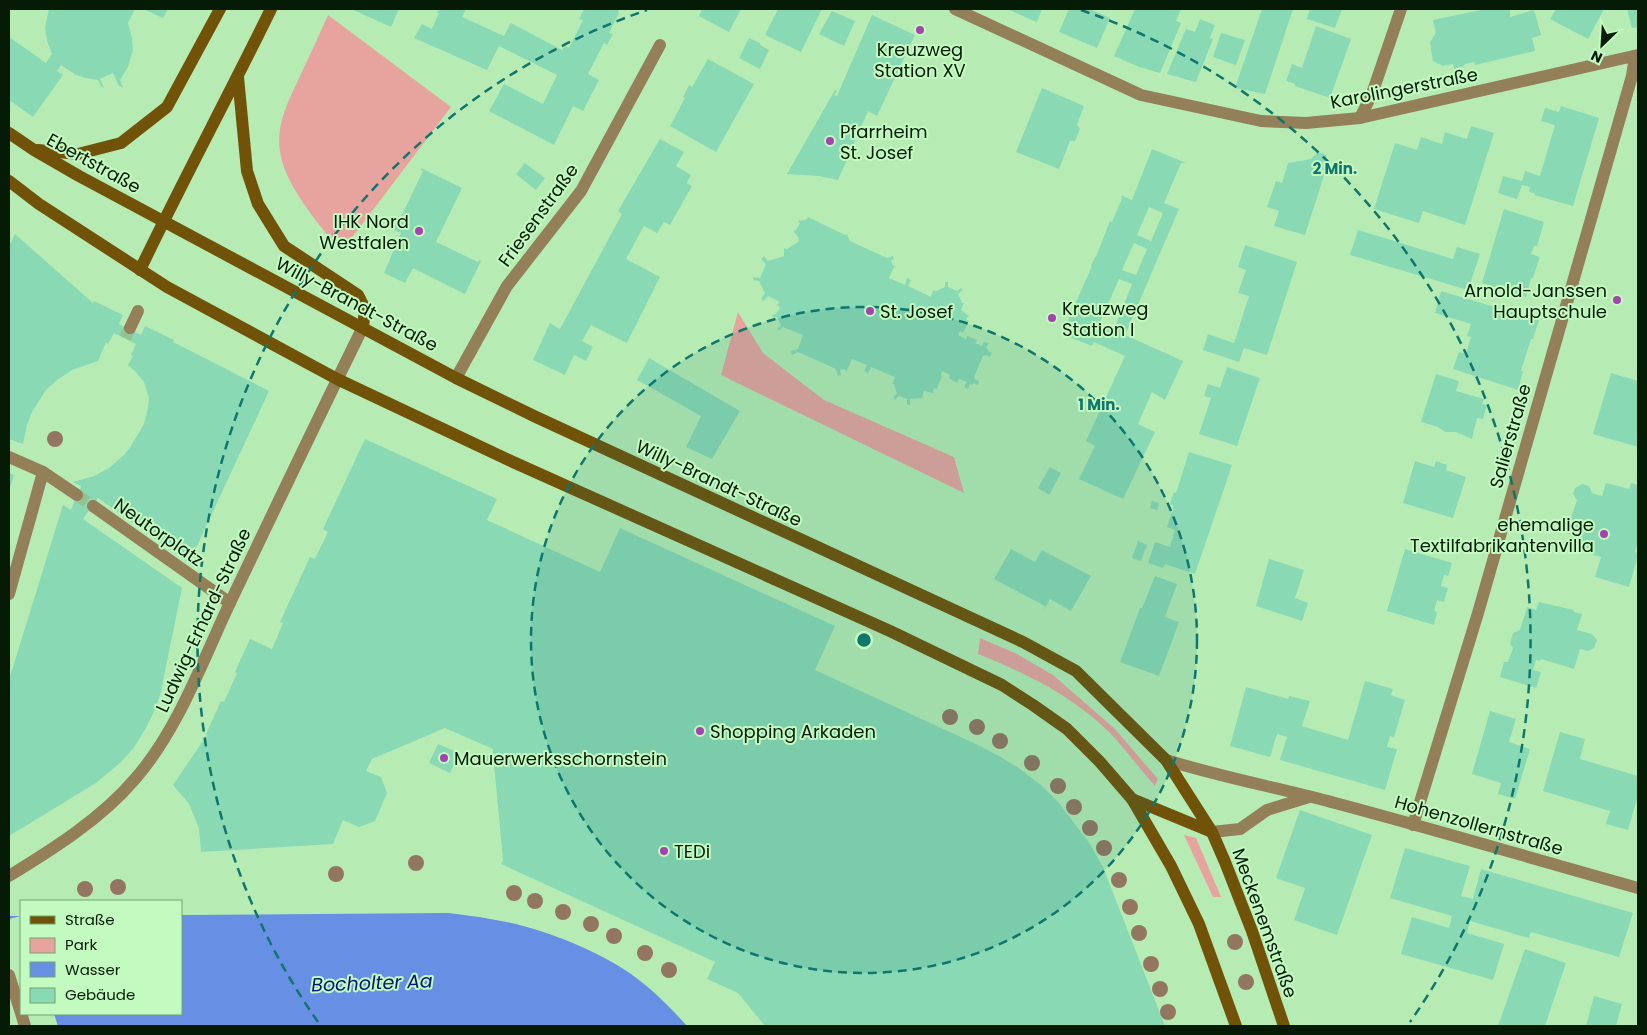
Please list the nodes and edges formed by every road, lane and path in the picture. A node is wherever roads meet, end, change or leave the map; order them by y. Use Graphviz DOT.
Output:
graph roads {
  1 [pos="220,9"];
  2 [pos="271,9"];
  3 [pos="955,9"];
  4 [pos="1400,9"];
  5 [pos="660,45"];
  6 [pos="1637,56"];
  7 [pos="238,77"];
  8 [pos="1360,118"];
  9 [pos="9,133"];
  10 [pos="34,150"];
  11 [pos="9,181"];
  12 [pos="164,221"];
  13 [pos="140,270"];
  14 [pos="138,311"];
  15 [pos="363,327"];
  16 [pos="130,328"];
  17 [pos="456,378"];
  18 [pos="337,379"];
  19 [pos="9,457"];
  20 [pos="43,472"];
  21 [pos="77,495"];
  22 [pos="92,506"];
  23 [pos="9,594"];
  24 [pos="230,603"];
  25 [pos="1166,760"];
  26 [pos="1309,797"];
  27 [pos="1132,799"];
  28 [pos="1414,825"];
  29 [pos="1212,832"];
  30 [pos="9,876"];
  31 [pos="1638,888"];
  32 [pos="9,975"];
  33 [pos="20,1010"];
  34 [pos="1236,1026"];
  35 [pos="1284,1026"];
  1 -- 10 [label="main road"];
  2 -- 7 [label="main road"];
  3 -- 8 [label="street, Karolingerstraße"];
  4 -- 8 [label="street"];
  5 -- 17 [label="street, Friesenstraße"];
  6 -- 8 [label="street, Karolingerstraße"];
  6 -- 28 [label="street, Salierstraße"];
  7 -- 12 [label="main road"];
  7 -- 15 [label="main road"];
  9 -- 10 [label="main road, Ebertstraße"];
  10 -- 12 [label="main road, Ebertstraße"];
  11 -- 13 [label="main road"];
  12 -- 13 [label="main road"];
  12 -- 15 [label="main road, Willy-Brandt-Straße"];
  13 -- 18 [label="main road"];
  14 -- 16 [label="street"];
  15 -- 17 [label="main road, Willy-Brandt-Straße"];
  15 -- 18 [label="street, Ludwig-Erhard-Straße"];
  17 -- 25 [label="main road, Willy-Brandt-Straße"];
  18 -- 24 [label="street, Ludwig-Erhard-Straße"];
  18 -- 27 [label="main road"];
  19 -- 20 [label="street"];
  20 -- 21 [label="street"];
  20 -- 23 [label="street"];
  22 -- 24 [label="street, Neutorplatz"];
  24 -- 30 [label="street, Ludwig-Erhard-Straße"];
  25 -- 26 [label="street, Hohenzollernstraße"];
  25 -- 29 [label="main road, Willy-Brandt-Straße"];
  26 -- 28 [label="street, Hohenzollernstraße"];
  26 -- 29 [label="street"];
  27 -- 29 [label="main road"];
  27 -- 34 [label="main road"];
  28 -- 31 [label="street, Hohenzollernstraße"];
  29 -- 35 [label="main road, Meckenemstraße"];
  32 -- 33 [label="street"];
}
